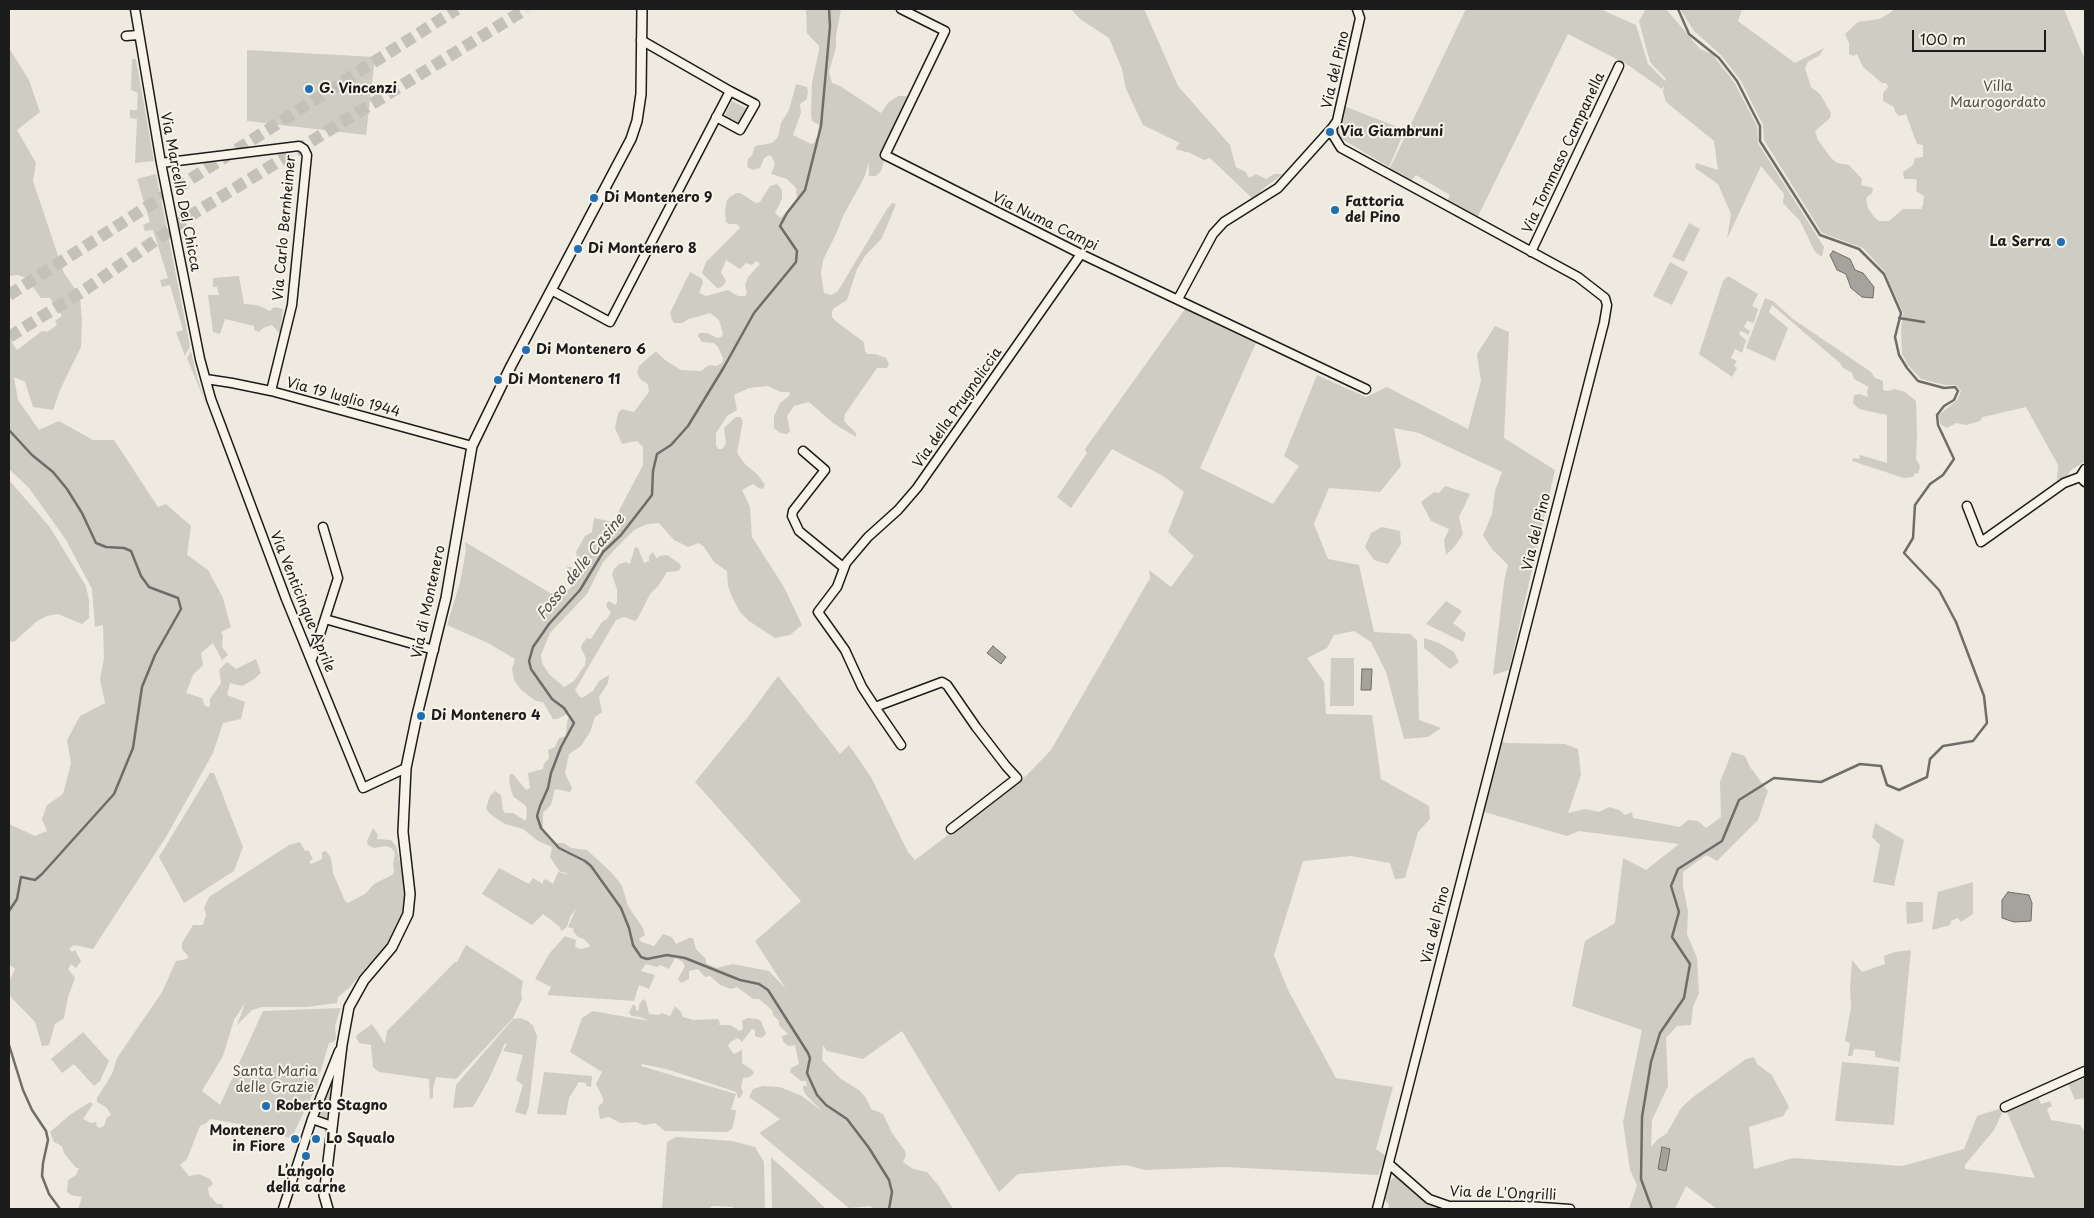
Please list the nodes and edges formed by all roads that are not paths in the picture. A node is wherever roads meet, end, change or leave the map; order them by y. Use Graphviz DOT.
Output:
graph roads {
  1 [pos="135,9"];
  2 [pos="642,9"];
  3 [pos="901,9"];
  4 [pos="1357,9"];
  5 [pos="138,35"];
  6 [pos="126,36"];
  7 [pos="642,40"];
  8 [pos="1619,66"];
  9 [pos="730,91"];
  10 [pos="716,117"];
  11 [pos="1332,128"];
  12 [pos="161,163"];
  13 [pos="1531,252"];
  14 [pos="1081,254"];
  15 [pos="551,290"];
  16 [pos="1178,299"];
  17 [pos="206,380"];
  18 [pos="1366,389"];
  19 [pos="271,391"];
  20 [pos="472,446"];
  21 [pos="803,451"];
  22 [pos="2085,469"];
  23 [pos="2083,480"];
  24 [pos="1966,506"];
  25 [pos="323,527"];
  26 [pos="843,567"];
  27 [pos="325,619"];
  28 [pos="434,650"];
  29 [pos="312,659"];
  30 [pos="875,707"];
  31 [pos="901,745"];
  32 [pos="406,768"];
  33 [pos="951,829"];
  34 [pos="342,1045"];
  35 [pos="2085,1072"];
  36 [pos="2005,1107"];
  37 [pos="312,1119"];
  38 [pos="332,1126"];
  39 [pos="1388,1164"];
  40 [pos="283,1209"];
  41 [pos="328,1209"];
  42 [pos="1377,1209"];
  43 [pos="1570,1209"];
  1 -- 5 [label="street, Via Marcello Del Chicca"];
  2 -- 7 [label="street, Via di Montenero"];
  3 -- 14 [label="street, Via Numa Campi"];
  4 -- 11 [label="street, Via del Pino"];
  5 -- 6 [label="street"];
  5 -- 12 [label="street, Via Marcello Del Chicca"];
  7 -- 9 [label="street"];
  7 -- 15 [label="street, Via di Montenero"];
  8 -- 13 [label="street, Via Tommaso Campanella"];
  9 -- 10 [label="street"];
  9 -- 10 [label="street"];
  10 -- 15 [label="street"];
  11 -- 13 [label="street, Via del Pino"];
  11 -- 16 [label="street"];
  12 -- 17 [label="street, Via Marcello Del Chicca"];
  12 -- 19 [label="street, Via Carlo Bernheimer"];
  13 -- 39 [label="street, Via del Pino"];
  14 -- 16 [label="street, Via Numa Campi"];
  14 -- 26 [label="street, Via della Prugnoliccia"];
  15 -- 20 [label="street, Via di Montenero"];
  16 -- 18 [label="street, Via Numa Campi"];
  17 -- 19 [label="street, Via 19 luglio 1944"];
  17 -- 29 [label="street, Via Venticinque Aprile"];
  19 -- 20 [label="street, Via 19 luglio 1944"];
  20 -- 28 [label="street, Via di Montenero"];
  21 -- 26 [label="street"];
  22 -- 23 [label="street"];
  23 -- 24 [label="street"];
  25 -- 27 [label="street"];
  26 -- 30 [label="street, Via della Prugnoliccia"];
  27 -- 28 [label="street"];
  27 -- 29 [label="street"];
  28 -- 32 [label="street, Via di Montenero"];
  29 -- 32 [label="street, Via Venticinque Aprile"];
  30 -- 31 [label="street, Via della Prugnoliccia"];
  30 -- 33 [label="street"];
  32 -- 34 [label="street, Via di Montenero"];
  34 -- 37 [label="street, Via di Montenero"];
  34 -- 38 [label="street"];
  35 -- 36 [label="street"];
  37 -- 38 [label="street"];
  37 -- 40 [label="street, Via di Montenero"];
  38 -- 41 [label="street"];
  39 -- 42 [label="street, Via del Pino"];
  39 -- 43 [label="street, Via de L'Ongrilli"];
}
